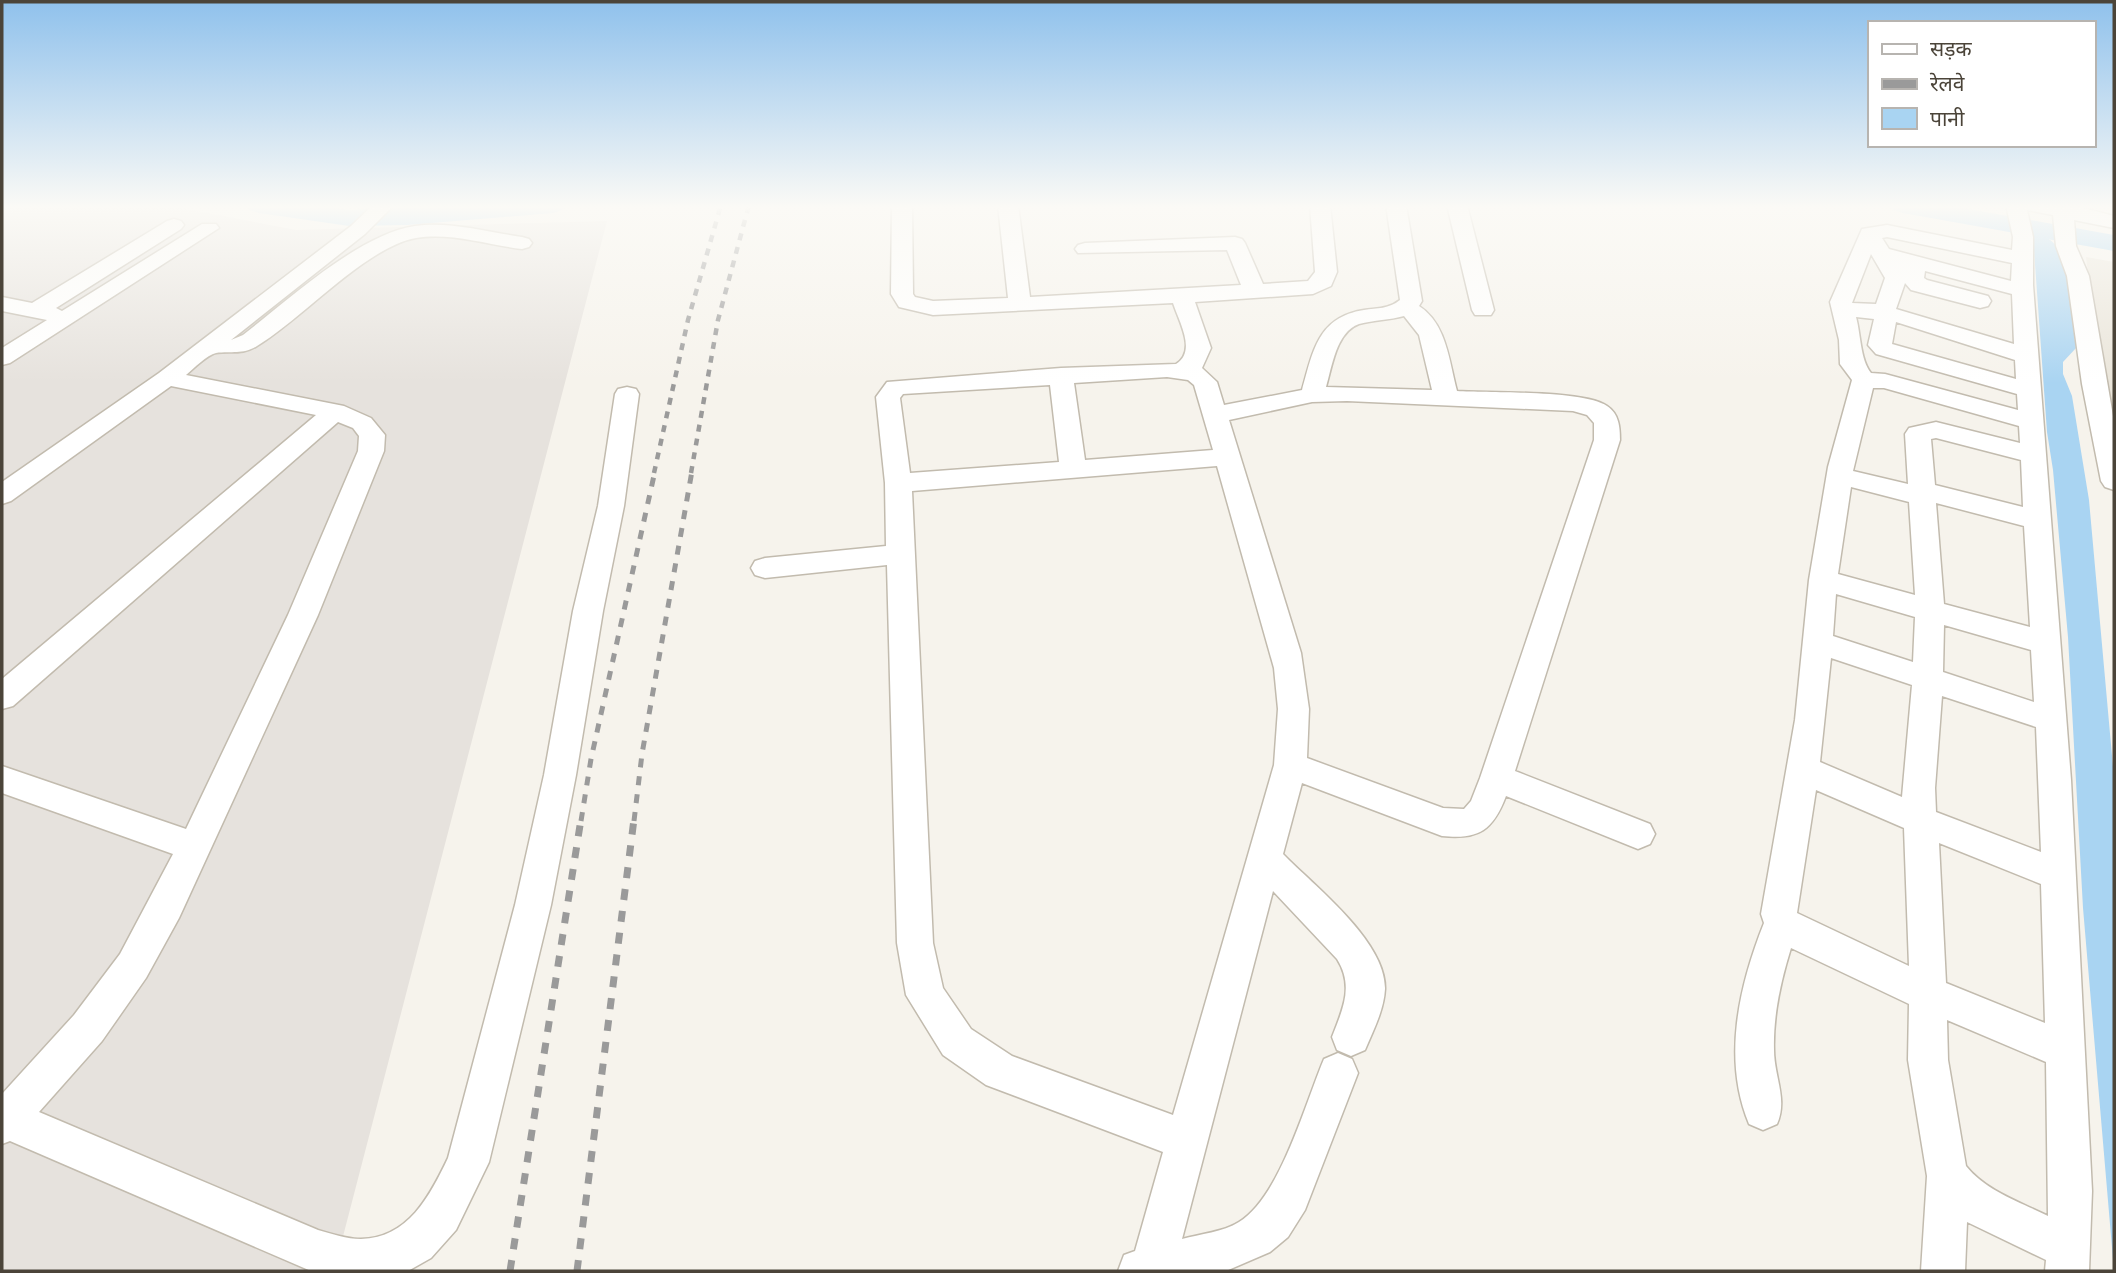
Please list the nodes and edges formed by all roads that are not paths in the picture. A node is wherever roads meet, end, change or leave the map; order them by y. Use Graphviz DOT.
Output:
graph roads {
  1 [pos="111,264"];
  2 [pos="151,264"];
  3 [pos="311,264"];
  4 [pos="353,264"];
  5 [pos="902,264"];
  6 [pos="1015,264"];
  7 [pos="1244,264"];
  8 [pos="1325,264"];
  9 [pos="1406,264"];
  10 [pos="1472,264"];
  11 [pos="1858,264"];
  12 [pos="1888,264"];
  13 [pos="1915,264"];
  14 [pos="1925,264"];
  15 [pos="1949,264"];
  16 [pos="1959,264"];
  17 [pos="2024,264"];
  18 [pos="2075,264"];
  19 [pos="1947,270"];
  20 [pos="1896,278"];
  21 [pos="1255,292"];
  22 [pos="1182,296"];
  23 [pos="1980,301"];
  24 [pos="2,304"];
  25 [pos="1020,304"];
  26 [pos="1407,308"];
  27 [pos="1843,309"];
  28 [pos="1483,310"];
  29 [pos="36,311"];
  30 [pos="1884,313"];
  31 [pos="67,317"];
  32 [pos="1929,324"];
  33 [pos="207,346"];
  34 [pos="2027,356"];
  35 [pos="2,358"];
  36 [pos="1920,360"];
  37 [pos="2103,362"];
  38 [pos="1183,370"];
  39 [pos="1061,375"];
  40 [pos="167,378"];
  41 [pos="1864,380"];
  42 [pos="627,394"];
  43 [pos="1312,395"];
  44 [pos="2105,396"];
  45 [pos="1446,398"];
  46 [pos="2030,405"];
  47 [pos="335,411"];
  48 [pos="1215,415"];
  49 [pos="2112,454"];
  50 [pos="2034,455"];
  51 [pos="1227,457"];
  52 [pos="1073,469"];
  53 [pos="1840,476"];
  54 [pos="2114,481"];
  55 [pos="898,483"];
  56 [pos="1921,493"];
  57 [pos="2,495"];
  58 [pos="2038,520"];
  59 [pos="900,554"];
  60 [pos="765,568"];
  61 [pos="1823,580"];
  62 [pos="1930,610"];
  63 [pos="1818,642"];
  64 [pos="2046,643"];
  65 [pos="1928,679"];
  66 [pos="2,697"];
  67 [pos="2051,720"];
  68 [pos="1290,765"];
  69 [pos="1804,770"];
  70 [pos="1496,778"];
  71 [pos="2,779"];
  72 [pos="1920,820"];
  73 [pos="1638,834"];
  74 [pos="193,846"];
  75 [pos="1264,858"];
  76 [pos="2058,875"];
  77 [pos="1782,922"];
  78 [pos="1928,994"];
  79 [pos="2066,1051"];
  80 [pos="1763,1110"];
  81 [pos="3,1120"];
  82 [pos="1187,1141"];
  83 [pos="1948,1176"];
  84 [pos="2070,1264"];
  85 [pos="1148,1270"];
  86 [pos="1943,1271"];
  1 -- 29 [label="street"];
  2 -- 31 [label="street"];
  3 -- 33 [label="street"];
  4 -- 33 [label="street"];
  5 -- 25 [label="street"];
  6 -- 25 [label="street"];
  7 -- 21 [label="street"];
  8 -- 21 [label="street"];
  9 -- 26 [label="street"];
  10 -- 28 [label="street"];
  11 -- 27 [label="street"];
  12 -- 20 [label="street"];
  13 -- 23 [label="street"];
  14 -- 19 [label="street"];
  15 -- 19 [label="street"];
  16 -- 19 [label="street"];
  17 -- 34 [label="street"];
  18 -- 37 [label="street"];
  20 -- 30 [label="street"];
  20 -- 32 [label="street"];
  21 -- 22 [label="street"];
  22 -- 25 [label="street"];
  22 -- 38 [label="street"];
  24 -- 29 [label="street"];
  26 -- 43 [label="street"];
  26 -- 45 [label="street"];
  27 -- 30 [label="street"];
  27 -- 41 [label="street"];
  29 -- 31 [label="street"];
  30 -- 32 [label="street"];
  30 -- 36 [label="street"];
  31 -- 35 [label="street"];
  32 -- 34 [label="street"];
  32 -- 36 [label="street"];
  33 -- 40 [label="street"];
  34 -- 46 [label="street"];
  36 -- 46 [label="street"];
  37 -- 44 [label="street"];
  38 -- 39 [label="street"];
  38 -- 48 [label="street"];
  39 -- 52 [label="street"];
  39 -- 55 [label="street"];
  40 -- 47 [label="street"];
  40 -- 57 [label="street"];
  41 -- 46 [label="street"];
  41 -- 53 [label="street"];
  42 -- 81 [label="street"];
  43 -- 45 [label="street"];
  43 -- 48 [label="street"];
  44 -- 49 [label="street"];
  45 -- 70 [label="street"];
  46 -- 50 [label="street"];
  47 -- 66 [label="street"];
  47 -- 74 [label="street"];
  48 -- 51 [label="street"];
  49 -- 54 [label="street"];
  50 -- 56 [label="street"];
  50 -- 58 [label="street"];
  51 -- 52 [label="street"];
  51 -- 68 [label="street"];
  52 -- 55 [label="street"];
  53 -- 56 [label="street"];
  53 -- 61 [label="street"];
  55 -- 59 [label="street"];
  56 -- 58 [label="street"];
  56 -- 62 [label="street"];
  58 -- 64 [label="street"];
  59 -- 60 [label="street"];
  59 -- 82 [label="street"];
  61 -- 62 [label="street"];
  61 -- 63 [label="street"];
  62 -- 64 [label="street"];
  62 -- 65 [label="street"];
  63 -- 65 [label="street"];
  63 -- 69 [label="street"];
  64 -- 67 [label="street"];
  65 -- 67 [label="street"];
  65 -- 72 [label="street"];
  67 -- 76 [label="street"];
  68 -- 70 [label="street"];
  68 -- 75 [label="street"];
  69 -- 72 [label="street"];
  69 -- 77 [label="street"];
  70 -- 73 [label="street"];
  71 -- 74 [label="street"];
  72 -- 76 [label="street"];
  72 -- 78 [label="street"];
  74 -- 81 [label="street"];
  75 -- 82 [label="street"];
  75 -- 85 [label="street"];
  76 -- 79 [label="street"];
  77 -- 78 [label="street"];
  77 -- 80 [label="street"];
  78 -- 79 [label="street"];
  78 -- 83 [label="street"];
  79 -- 84 [label="street"];
  82 -- 85 [label="street"];
  83 -- 84 [label="street"];
  83 -- 86 [label="street"];
}
